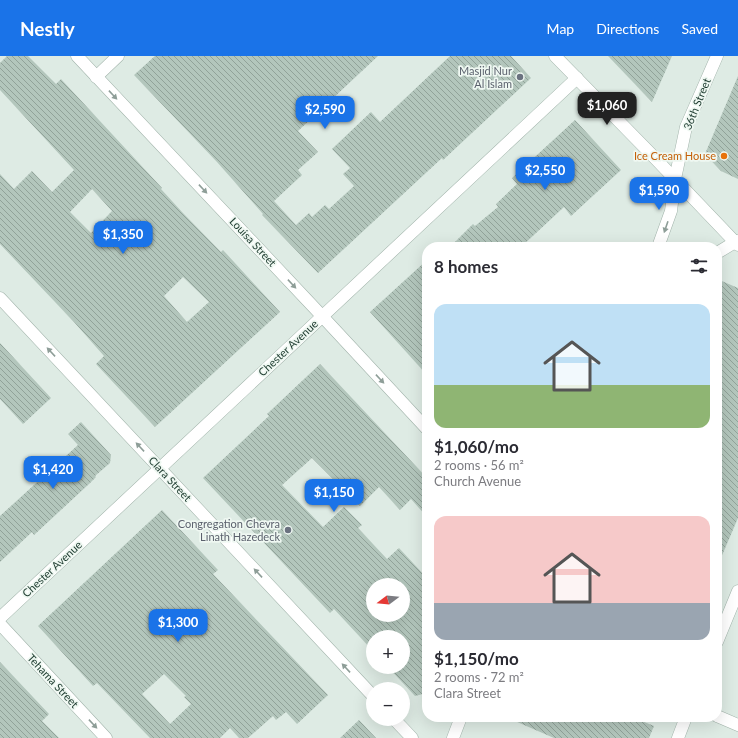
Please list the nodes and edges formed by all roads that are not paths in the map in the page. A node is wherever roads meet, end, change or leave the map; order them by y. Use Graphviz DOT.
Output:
graph roads {
  1 [pos="77,56"];
  2 [pos="118,56"];
  3 [pos="555,56"];
  4 [pos="717,56"];
  5 [pos="96,77"];
  6 [pos="577,78"];
  7 [pos="675,179"];
  8 [pos="660,242"];
  9 [pos="737,243"];
  10 [pos="722,250"];
  11 [pos="0,298"];
  12 [pos="322,316"];
  13 [pos="422,424"];
  14 [pos="160,468"];
  15 [pos="738,591"];
  16 [pos="0,618"];
  17 [pos="0,624"];
  18 [pos="722,630"];
  19 [pos="366,689"];
  20 [pos="722,718"];
  21 [pos="459,722"];
  22 [pos="684,722"];
  23 [pos="738,725"];
  24 [pos="401,726"];
  25 [pos="106,738"];
  26 [pos="412,738"];
  27 [pos="452,738"];
  28 [pos="678,738"];
  1 -- 5 [label="street, Louisa Street"];
  2 -- 5 [label="street"];
  3 -- 6 [label="street"];
  4 -- 7 [label="street, 36th Street"];
  5 -- 12 [label="street, Louisa Street, one-way"];
  6 -- 7 [label="street"];
  6 -- 12 [label="street, Chester Avenue"];
  7 -- 8 [label="street, 36th Street, one-way"];
  7 -- 9 [label="street"];
  9 -- 10 [label="street"];
  14 -- 11 [label="street, Clara Street, one-way"];
  12 -- 13 [label="street, Louisa Street, one-way"];
  12 -- 14 [label="street, Chester Avenue"];
  14 -- 16 [label="street, Chester Avenue"];
  19 -- 14 [label="street, Clara Street, one-way"];
  15 -- 18 [label="street"];
  17 -- 25 [label="street, Tehama Street, one-way"];
  20 -- 23 [label="street"];
  21 -- 27 [label="street"];
  22 -- 28 [label="street"];
  24 -- 26 [label="street"];
}
